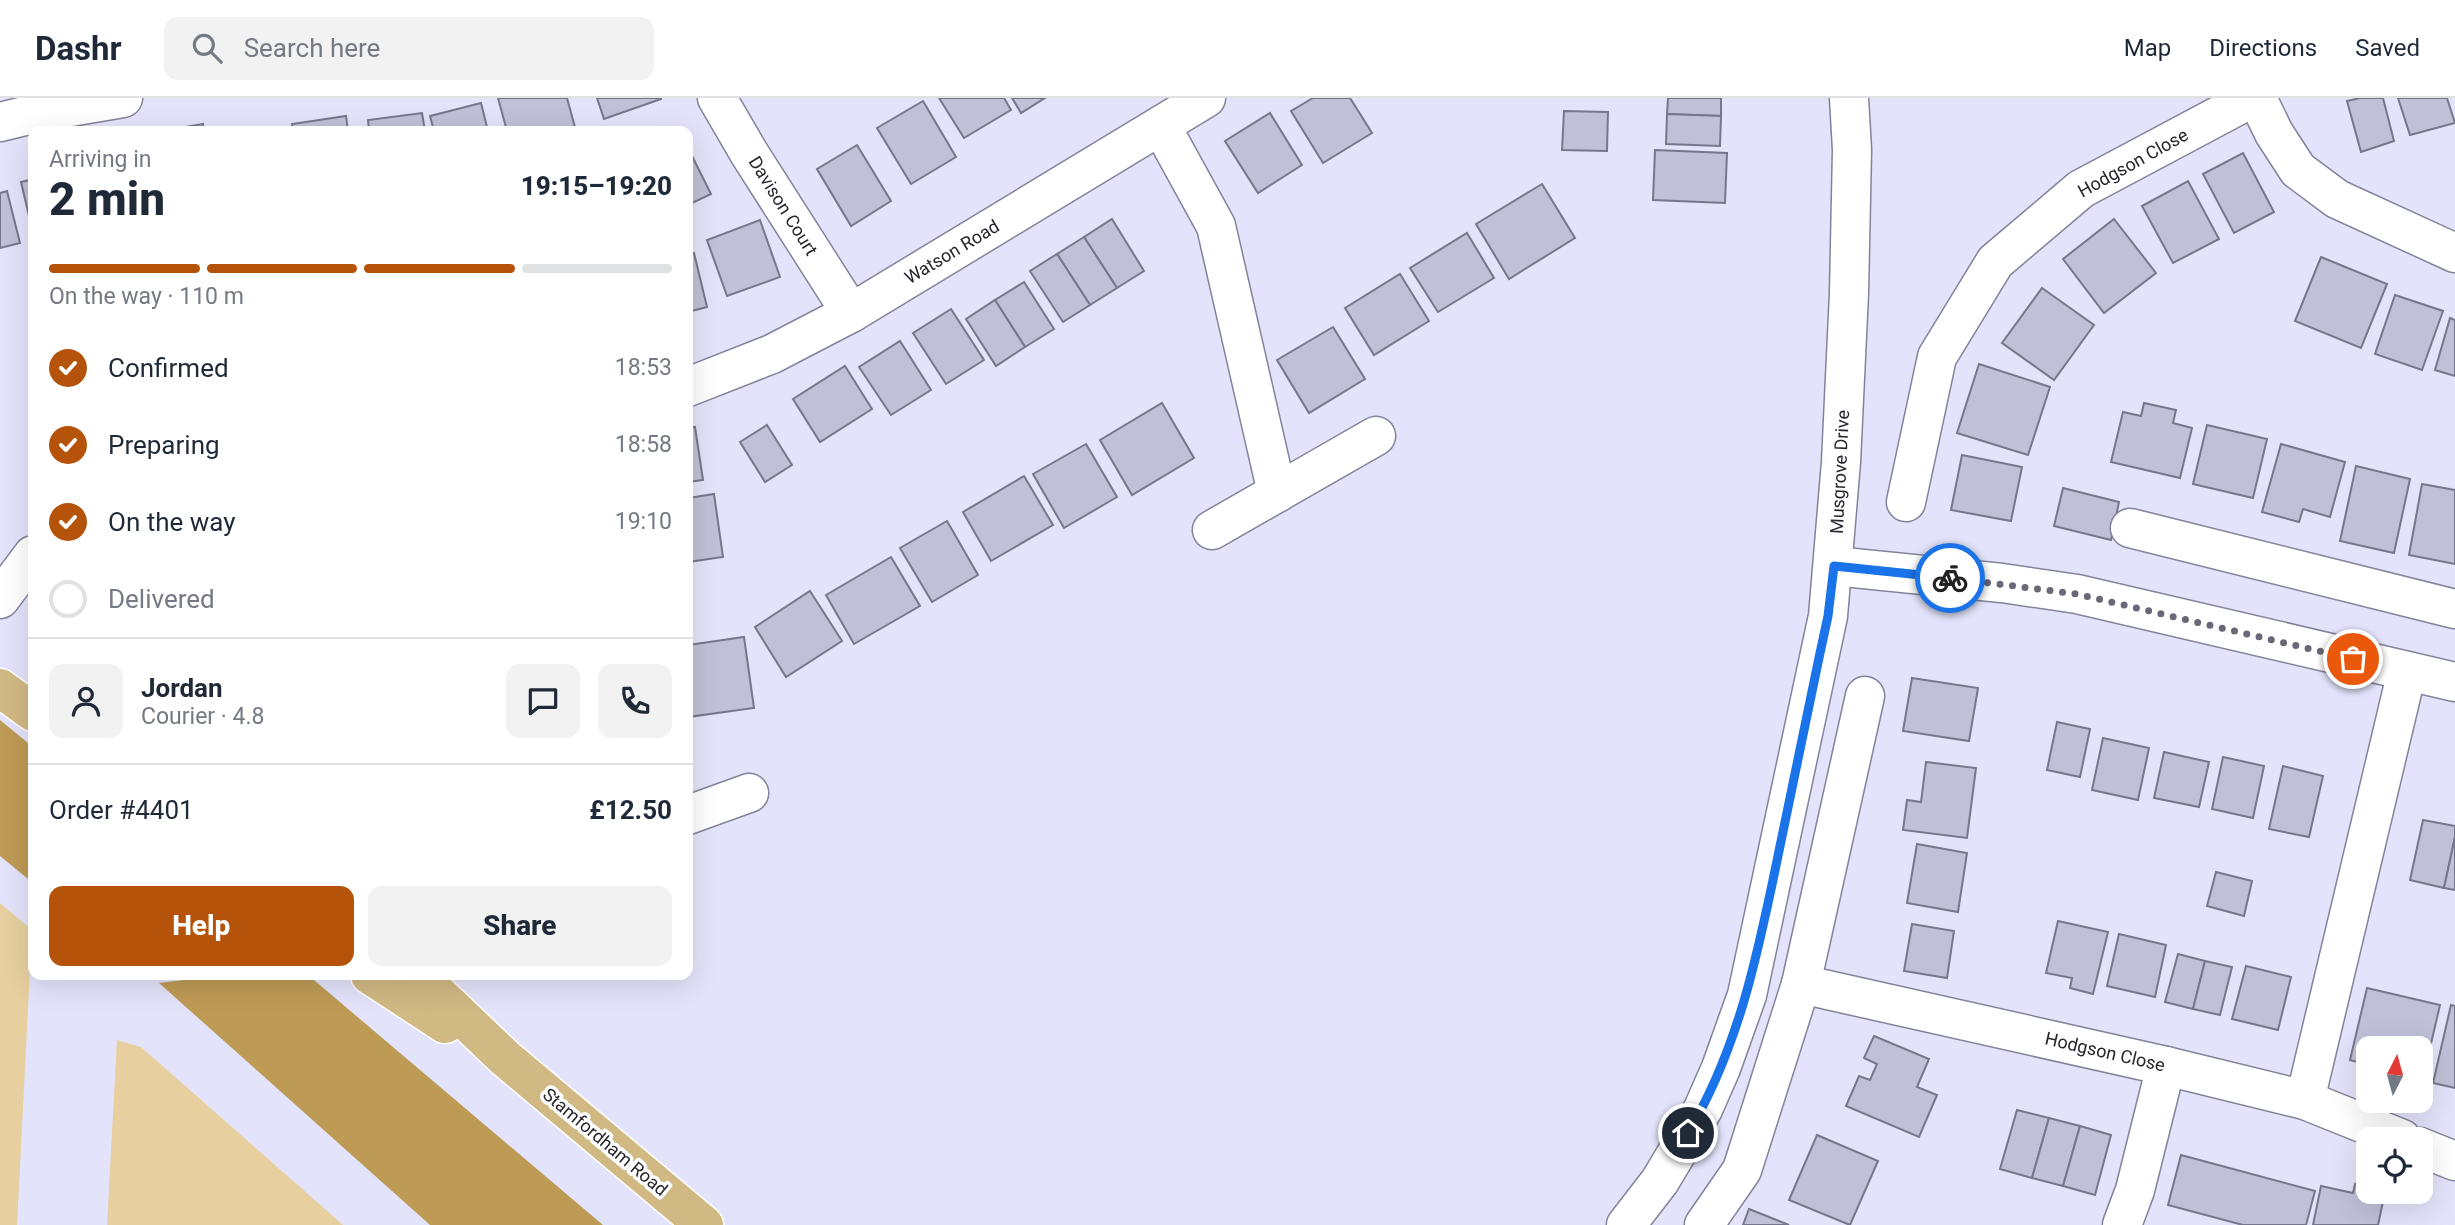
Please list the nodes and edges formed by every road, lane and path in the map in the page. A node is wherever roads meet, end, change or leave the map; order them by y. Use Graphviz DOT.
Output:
graph roads {
  1 [pos="123,98"];
  2 [pos="717,98"];
  3 [pos="1206,98"];
  4 [pos="1849,98"];
  5 [pos="2254,98"];
  6 [pos="40,105"];
  7 [pos="0,122"];
  8 [pos="1161,125"];
  9 [pos="2455,253"];
  10 [pos="851,313"];
  11 [pos="693,385"];
  12 [pos="1376,436"];
  13 [pos="1277,493"];
  14 [pos="1906,502"];
  15 [pos="2130,528"];
  16 [pos="1212,530"];
  17 [pos="28,562"];
  18 [pos="1834,566"];
  19 [pos="0,599"];
  20 [pos="2455,609"];
  21 [pos="2407,671"];
  22 [pos="2455,682"];
  23 [pos="0,688"];
  24 [pos="1865,696"];
  25 [pos="28,708"];
  26 [pos="749,793"];
  27 [pos="693,813"];
  28 [pos="378,980"];
  29 [pos="423,980"];
  30 [pos="1801,984"];
  31 [pos="505,1058"];
  32 [pos="2166,1066"];
  33 [pos="2305,1100"];
  34 [pos="2372,1127"];
  35 [pos="2433,1152"];
  36 [pos="2455,1161"];
  37 [pos="705,1225"];
  38 [pos="1626,1225"];
  39 [pos="1704,1225"];
  40 [pos="2122,1225"];
  1 -- 6 [label="street"];
  2 -- 10 [label="street, Davison Court"];
  3 -- 8 [label="street, Watson Road"];
  4 -- 18 [label="street, Musgrove Drive"];
  5 -- 9 [label="street, Hodgson Close"];
  5 -- 14 [label="street, Hodgson Close"];
  6 -- 7 [label="street"];
  8 -- 10 [label="street, Watson Road"];
  8 -- 13 [label="street"];
  10 -- 11 [label="street, Watson Road"];
  12 -- 13 [label="street"];
  13 -- 16 [label="street"];
  15 -- 20 [label="street"];
  17 -- 19 [label="street"];
  18 -- 21 [label="street"];
  18 -- 38 [label="street, Musgrove Drive"];
  21 -- 22 [label="street"];
  21 -- 33 [label="street"];
  23 -- 25 [label="main road"];
  24 -- 30 [label="street"];
  26 -- 27 [label="street"];
  28 -- 31 [label="main road, Stamfordham Road"];
  29 -- 31 [label="main road, Stamfordham Road"];
  30 -- 32 [label="street, Hodgson Close"];
  30 -- 39 [label="street"];
  31 -- 37 [label="main road, Stamfordham Road"];
  32 -- 33 [label="street, Hodgson Close"];
  32 -- 40 [label="street"];
  33 -- 34 [label="street, Hodgson Close"];
  35 -- 36 [label="street"];
}
